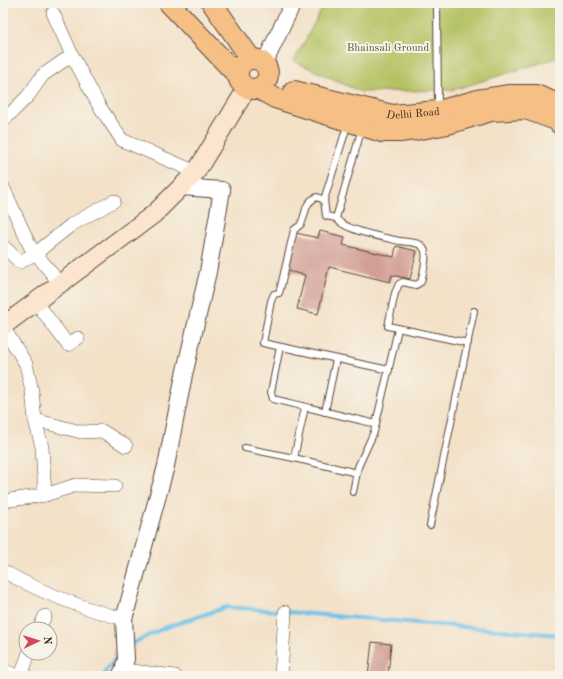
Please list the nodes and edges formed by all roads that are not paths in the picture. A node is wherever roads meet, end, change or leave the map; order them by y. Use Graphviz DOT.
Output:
graph roads {
  1 [pos="169,3"];
  2 [pos="212,3"];
  3 [pos="293,3"];
  4 [pos="437,3"];
  5 [pos="53,13"];
  6 [pos="72,55"];
  7 [pos="254,76"];
  8 [pos="560,105"];
  9 [pos="438,112"];
  10 [pos="3,121"];
  11 [pos="355,124"];
  12 [pos="560,124"];
  13 [pos="196,172"];
  14 [pos="3,187"];
  15 [pos="181,187"];
  16 [pos="324,200"];
  17 [pos="114,201"];
  18 [pos="336,218"];
  19 [pos="3,246"];
  20 [pos="36,253"];
  21 [pos="60,284"];
  22 [pos="36,302"];
  23 [pos="474,311"];
  24 [pos="3,326"];
  25 [pos="398,329"];
  26 [pos="78,338"];
  27 [pos="468,343"];
  28 [pos="280,347"];
  29 [pos="336,359"];
  30 [pos="389,370"];
  31 [pos="305,407"];
  32 [pos="325,412"];
  33 [pos="35,420"];
  34 [pos="376,424"];
  35 [pos="126,446"];
  36 [pos="245,448"];
  37 [pos="294,458"];
  38 [pos="357,473"];
  39 [pos="115,486"];
  40 [pos="353,492"];
  41 [pos="45,495"];
  42 [pos="3,501"];
  43 [pos="430,525"];
  44 [pos="3,571"];
  45 [pos="285,612"];
  46 [pos="44,616"];
  47 [pos="42,621"];
  48 [pos="124,626"];
  49 [pos="27,661"];
  50 [pos="123,668"];
  51 [pos="3,670"];
  52 [pos="16,676"];
  53 [pos="21,676"];
  54 [pos="175,676"];
  55 [pos="281,676"];
  1 -- 7 [label="main road"];
  2 -- 7 [label="main road, Delhi Road"];
  3 -- 7 [label="street"];
  4 -- 9 [label="lane"];
  5 -- 6 [label="street"];
  6 -- 10 [label="street"];
  6 -- 13 [label="street"];
  7 -- 9 [label="main road, Delhi Road"];
  7 -- 11 [label="main road"];
  7 -- 13 [label="main road"];
  8 -- 9 [label="main road, Delhi Road"];
  11 -- 12 [label="main road"];
  11 -- 16 [label="lane"];
  11 -- 18 [label="lane"];
  13 -- 15 [label="main road"];
  14 -- 20 [label="street"];
  15 -- 21 [label="main road"];
  15 -- 48 [label="street"];
  16 -- 18 [label="lane"];
  16 -- 28 [label="lane"];
  17 -- 20 [label="street"];
  18 -- 25 [label="lane"];
  19 -- 20 [label="street"];
  20 -- 21 [label="street"];
  21 -- 22 [label="main road"];
  22 -- 24 [label="main road"];
  22 -- 26 [label="street"];
  23 -- 27 [label="lane"];
  24 -- 33 [label="street"];
  25 -- 27 [label="lane"];
  25 -- 30 [label="lane"];
  27 -- 43 [label="lane"];
  28 -- 29 [label="lane"];
  28 -- 31 [label="lane"];
  29 -- 30 [label="lane"];
  29 -- 32 [label="lane"];
  30 -- 34 [label="lane"];
  31 -- 32 [label="lane"];
  31 -- 37 [label="lane"];
  32 -- 34 [label="lane"];
  33 -- 35 [label="street"];
  33 -- 41 [label="street"];
  34 -- 38 [label="lane"];
  36 -- 37 [label="lane"];
  37 -- 38 [label="lane"];
  38 -- 40 [label="lane"];
  39 -- 41 [label="street"];
  41 -- 42 [label="street"];
  44 -- 48 [label="street"];
  45 -- 55 [label="street"];
  46 -- 47 [label="street"];
  48 -- 50 [label="street"];
  49 -- 53 [label="street"];
  50 -- 54 [label="street"];
  51 -- 52 [label="street"];
}
